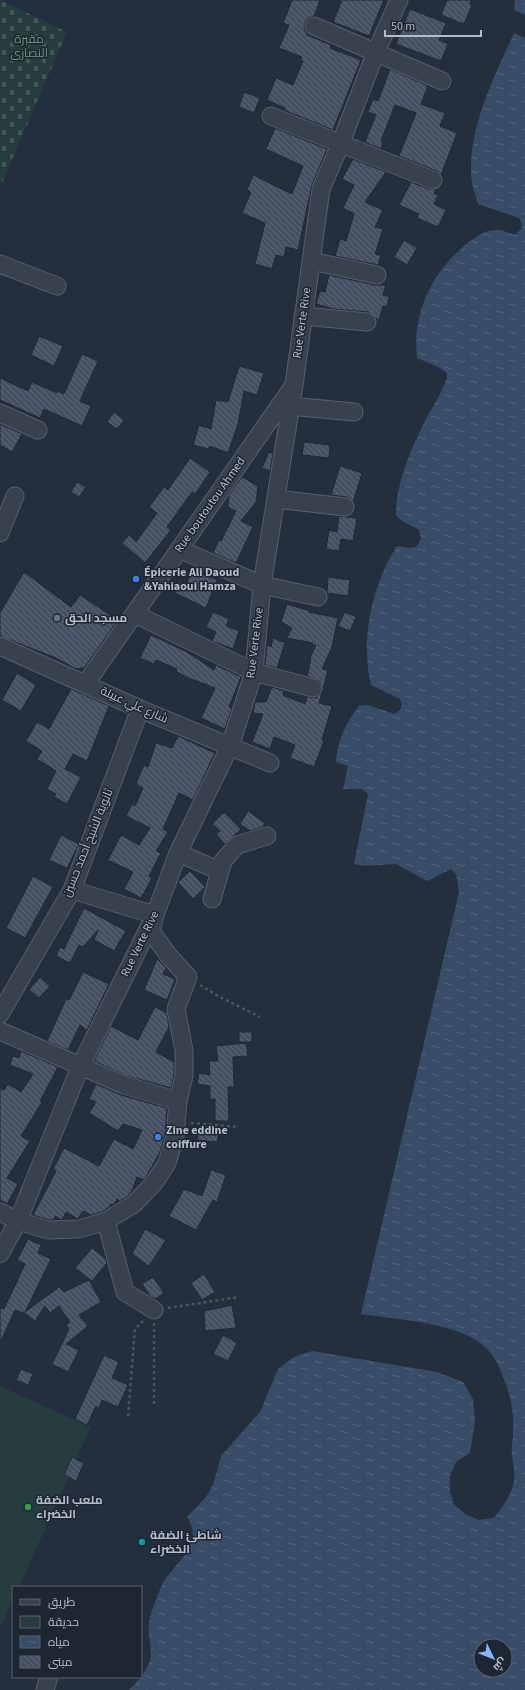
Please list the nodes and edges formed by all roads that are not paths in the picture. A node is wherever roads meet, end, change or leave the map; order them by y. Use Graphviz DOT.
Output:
graph roads {
  1 [pos="399,0"];
  2 [pos="314,26"];
  3 [pos="376,52"];
  4 [pos="442,81"];
  5 [pos="271,116"];
  6 [pos="340,145"];
  7 [pos="433,180"];
  8 [pos="311,261"];
  9 [pos="0,264"];
  10 [pos="377,275"];
  11 [pos="57,286"];
  12 [pos="303,316"];
  13 [pos="367,322"];
  14 [pos="294,385"];
  15 [pos="290,406"];
  16 [pos="354,412"];
  17 [pos="0,413"];
  18 [pos="38,430"];
  19 [pos="15,496"];
  20 [pos="276,500"];
  21 [pos="345,507"];
  22 [pos="0,533"];
  23 [pos="179,549"];
  24 [pos="262,585"];
  25 [pos="318,597"];
  26 [pos="135,614"];
  27 [pos="0,646"];
  28 [pos="254,672"];
  29 [pos="86,683"];
  30 [pos="314,688"];
  31 [pos="140,709"];
  32 [pos="230,746"];
  33 [pos="270,763"];
  34 [pos="267,836"];
  35 [pos="178,852"];
  36 [pos="220,871"];
  37 [pos="72,890"];
  38 [pos="212,899"];
  39 [pos="155,915"];
  40 [pos="0,1014"];
  41 [pos="0,1032"];
  42 [pos="80,1067"];
  43 [pos="178,1101"];
  44 [pos="0,1212"];
  45 [pos="18,1221"];
  46 [pos="106,1221"];
  47 [pos="0,1254"];
  48 [pos="154,1310"];
  49 [pos="49,1678"];
  50 [pos="45,1690"];
  1 -- 3 [label="street, Rue Verte Rive"];
  2 -- 3 [label="street"];
  3 -- 4 [label="street"];
  3 -- 6 [label="street, Rue Verte Rive"];
  5 -- 6 [label="street"];
  6 -- 7 [label="street"];
  6 -- 8 [label="street, Rue Verte Rive"];
  8 -- 10 [label="street"];
  8 -- 12 [label="street, Rue Verte Rive"];
  9 -- 11 [label="street"];
  12 -- 13 [label="street"];
  12 -- 14 [label="street, Rue Verte Rive"];
  14 -- 15 [label="street, Rue Verte Rive"];
  14 -- 23 [label="street, Rue boutoutou Ahmed"];
  15 -- 16 [label="street"];
  15 -- 20 [label="street, Rue Verte Rive"];
  17 -- 18 [label="street"];
  19 -- 22 [label="street"];
  20 -- 21 [label="street"];
  20 -- 24 [label="street, Rue Verte Rive"];
  23 -- 24 [label="street"];
  23 -- 26 [label="street, Rue boutoutou Ahmed"];
  24 -- 25 [label="street"];
  24 -- 28 [label="street, Rue Verte Rive"];
  26 -- 28 [label="street"];
  26 -- 29 [label="street, Rue boutoutou Ahmed"];
  27 -- 29 [label="street, شارع علي عبيلة"];
  28 -- 30 [label="street"];
  28 -- 32 [label="street, Rue Verte Rive"];
  29 -- 31 [label="street, شارع علي عبيلة"];
  31 -- 32 [label="street, شارع علي عبيلة"];
  31 -- 37 [label="street, ثانوية الشيخ أحمد حسين"];
  32 -- 33 [label="street, شارع علي عبيلة"];
  32 -- 35 [label="street, Rue Verte Rive"];
  34 -- 36 [label="street"];
  35 -- 36 [label="street"];
  35 -- 39 [label="street, Rue Verte Rive"];
  36 -- 38 [label="street"];
  37 -- 39 [label="street"];
  37 -- 40 [label="street, ثانوية الشيخ أحمد حسين"];
  39 -- 42 [label="street, Rue Verte Rive"];
  39 -- 43 [label="street"];
  41 -- 42 [label="street"];
  42 -- 43 [label="street"];
  42 -- 45 [label="street, Rue Verte Rive"];
  43 -- 46 [label="street"];
  44 -- 45 [label="street"];
  45 -- 46 [label="street"];
  45 -- 47 [label="street, Rue Verte Rive"];
  46 -- 48 [label="street"];
  49 -- 50 [label="street"];
}
